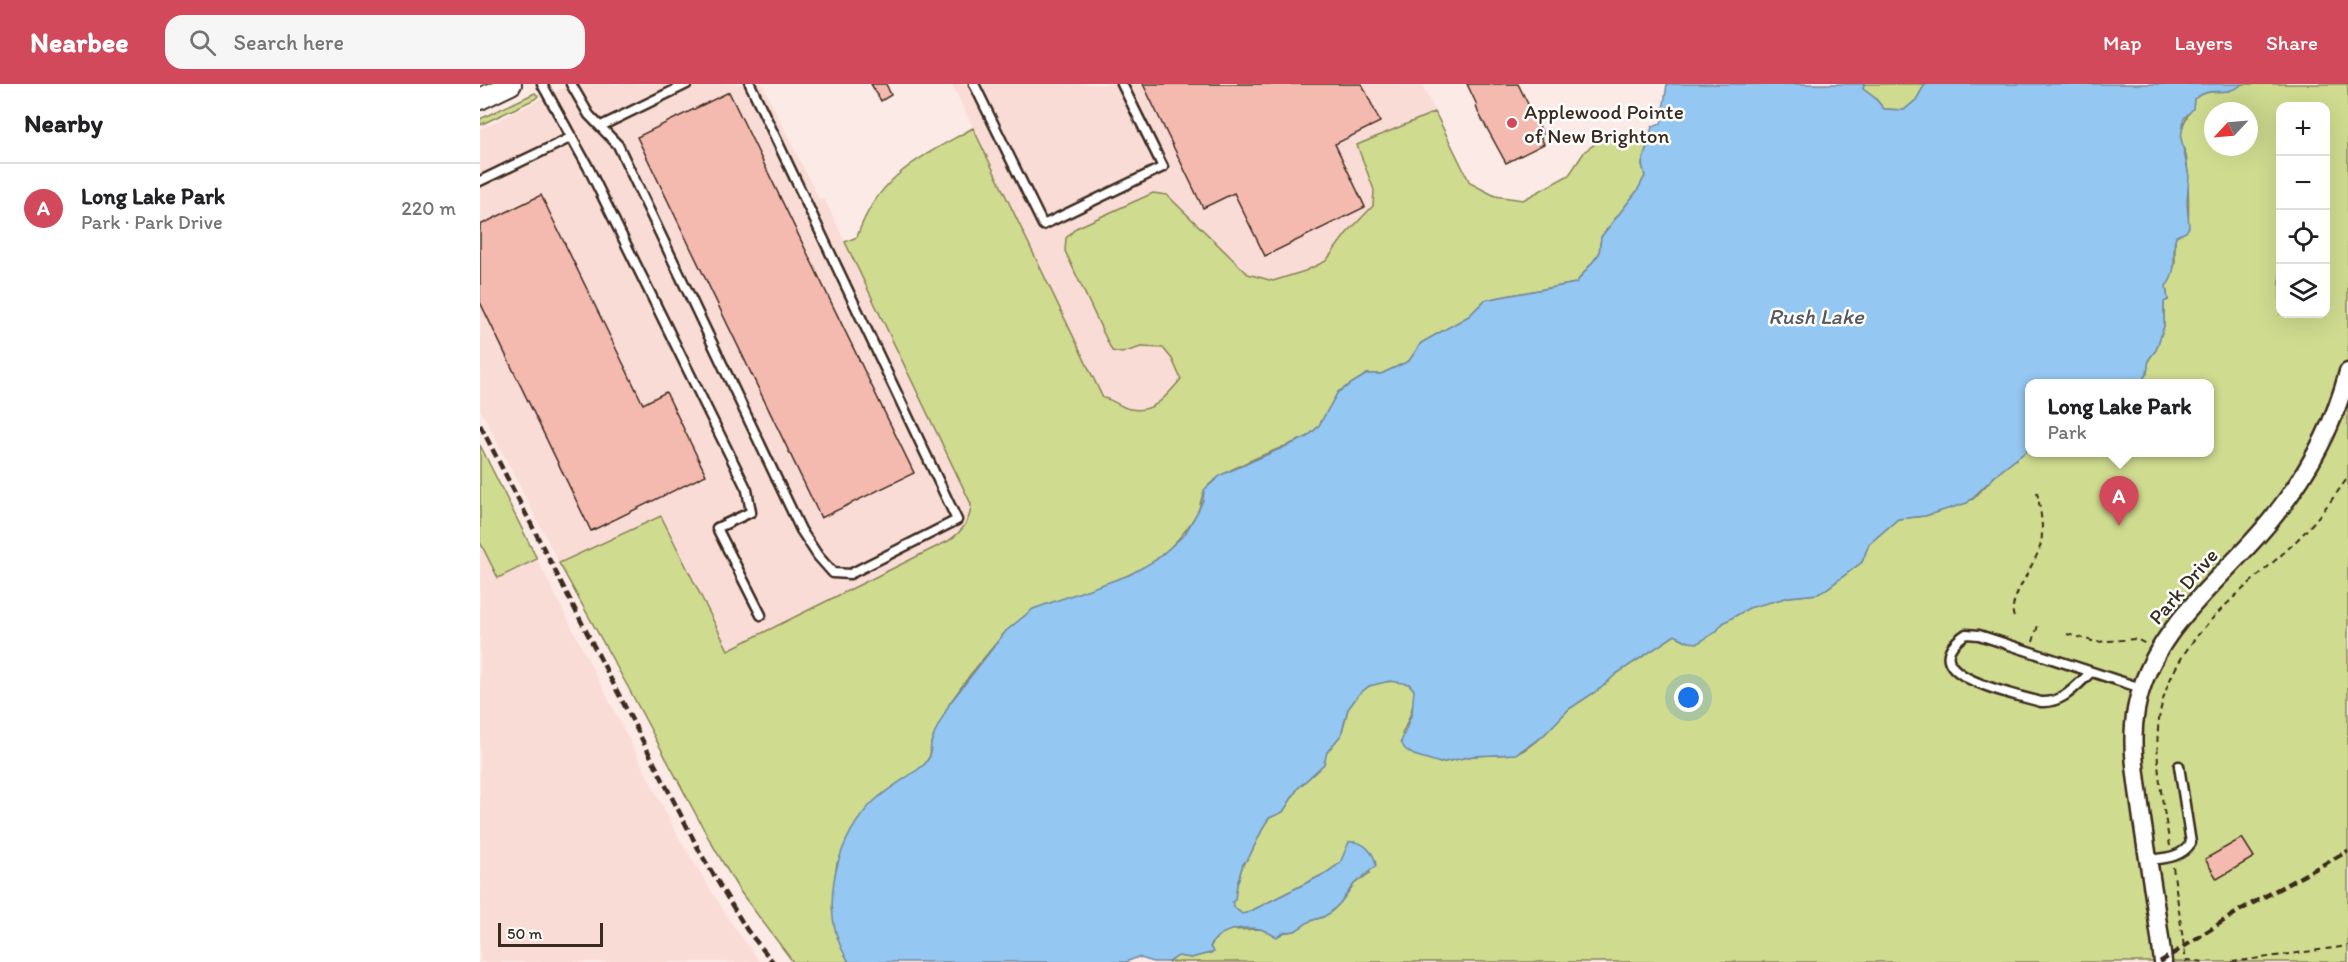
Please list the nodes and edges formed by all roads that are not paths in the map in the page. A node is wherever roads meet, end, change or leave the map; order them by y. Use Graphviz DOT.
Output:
graph roads {
  1 [pos="542,84"];
  2 [pos="571,84"];
  3 [pos="687,84"];
  4 [pos="750,84"];
  5 [pos="974,84"];
  6 [pos="1122,84"];
  7 [pos="504,86"];
  8 [pos="480,99"];
  9 [pos="601,126"];
  10 [pos="572,137"];
  11 [pos="480,181"];
  12 [pos="2348,372"];
  13 [pos="761,615"];
  14 [pos="2091,672"];
  15 [pos="2141,688"];
  16 [pos="2179,766"];
  17 [pos="2148,860"];
  18 [pos="2163,962"];
  1 -- 10 [label="lane"];
  2 -- 9 [label="lane"];
  3 -- 9 [label="lane"];
  4 -- 9 [label="lane"];
  5 -- 6 [label="lane"];
  7 -- 8 [label="street"];
  10 -- 11 [label="lane"];
  10 -- 13 [label="lane"];
  12 -- 15 [label="street, Park Drive"];
  14 -- 14 [label="lane"];
  14 -- 15 [label="lane"];
  15 -- 17 [label="street, Park Drive"];
  16 -- 17 [label="lane"];
  17 -- 18 [label="street, Park Drive"];
}
